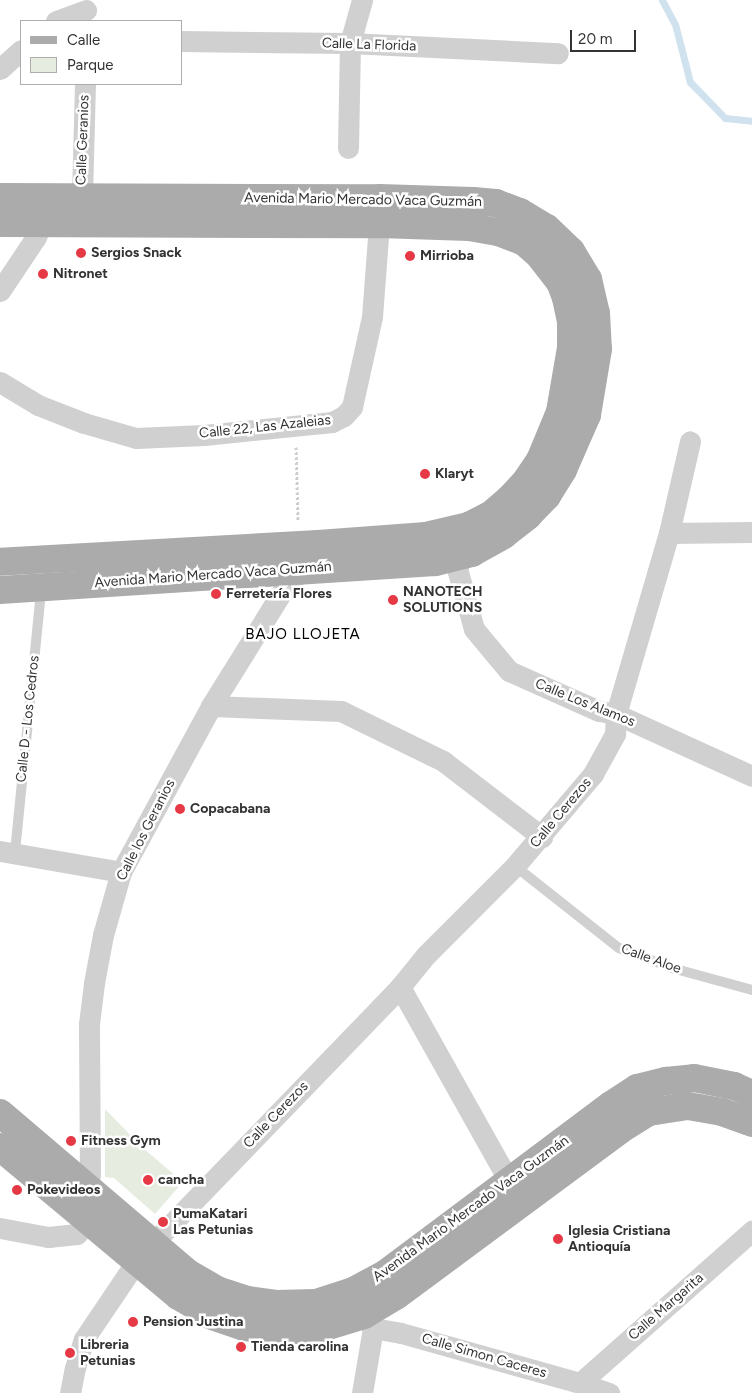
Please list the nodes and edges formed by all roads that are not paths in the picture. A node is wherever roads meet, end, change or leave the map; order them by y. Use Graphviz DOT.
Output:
graph roads {
  1 [pos="362,0"];
  2 [pos="87,10"];
  3 [pos="59,20"];
  4 [pos="182,41"];
  5 [pos="350,43"];
  6 [pos="20,51"];
  7 [pos="558,53"];
  8 [pos="0,69"];
  9 [pos="85,85"];
  10 [pos="348,148"];
  11 [pos="0,198"];
  12 [pos="42,210"];
  13 [pos="82,210"];
  14 [pos="379,211"];
  15 [pos="0,223"];
  16 [pos="0,291"];
  17 [pos="0,382"];
  18 [pos="690,441"];
  19 [pos="752,532"];
  20 [pos="669,533"];
  21 [pos="455,544"];
  22 [pos="301,547"];
  23 [pos="32,560"];
  24 [pos="0,562"];
  25 [pos="32,587"];
  26 [pos="0,590"];
  27 [pos="211,706"];
  28 [pos="616,714"];
  29 [pos="752,776"];
  30 [pos="542,837"];
  31 [pos="8,852"];
  32 [pos="516,866"];
  33 [pos="121,872"];
  34 [pos="400,987"];
  35 [pos="752,990"];
  36 [pos="752,1094"];
  37 [pos="0,1113"];
  38 [pos="752,1123"];
  39 [pos="0,1147"];
  40 [pos="83,1184"];
  41 [pos="517,1192"];
  42 [pos="88,1221"];
  43 [pos="0,1228"];
  44 [pos="752,1231"];
  45 [pos="144,1253"];
  46 [pos="363,1311"];
  47 [pos="580,1383"];
  48 [pos="70,1393"];
  49 [pos="362,1393"];
  50 [pos="609,1393"];
  1 -- 5 [label="street"];
  2 -- 3 [label="street"];
  4 -- 5 [label="street, Calle La Florida"];
  5 -- 7 [label="street, Calle La Florida"];
  5 -- 10 [label="street"];
  6 -- 8 [label="street"];
  9 -- 13 [label="street, Calle Geranios"];
  11 -- 12 [label="main road, Avenida Mario Mercado Vaca Guzmán"];
  12 -- 13 [label="main road, Avenida Mario Mercado Vaca Guzmán"];
  12 -- 15 [label="main road, Avenida Mario Mercado Vaca Guzmán"];
  12 -- 16 [label="street"];
  13 -- 14 [label="main road, Avenida Mario Mercado Vaca Guzmán"];
  14 -- 17 [label="street, Calle 22, Las Azaleias"];
  14 -- 21 [label="main road, Avenida Mario Mercado Vaca Guzmán"];
  18 -- 20 [label="street, Calle Cerezos"];
  19 -- 20 [label="street"];
  20 -- 28 [label="street, Calle Cerezos"];
  21 -- 22 [label="main road, Avenida Mario Mercado Vaca Guzmán"];
  21 -- 28 [label="street, Calle Los Alamos"];
  22 -- 23 [label="main road, Avenida Mario Mercado Vaca Guzmán"];
  22 -- 25 [label="main road, Avenida Mario Mercado Vaca Guzmán"];
  22 -- 27 [label="street, Calle los Geranios"];
  23 -- 24 [label="main road, Avenida Mario Mercado Vaca Guzmán"];
  23 -- 25 [label="main road"];
  25 -- 26 [label="main road, Avenida Mario Mercado Vaca Guzmán"];
  25 -- 31 [label="lane, Calle D - Los Cedros"];
  27 -- 30 [label="street"];
  27 -- 33 [label="street, Calle los Geranios"];
  28 -- 29 [label="street, Calle Los Alamos"];
  28 -- 30 [label="street, Calle Cerezos"];
  30 -- 32 [label="street, Calle Cerezos"];
  31 -- 33 [label="street"];
  32 -- 34 [label="street, Calle Cerezos"];
  32 -- 35 [label="lane, Calle Aloe"];
  33 -- 40 [label="street, Calle los Geranios"];
  34 -- 41 [label="street"];
  34 -- 45 [label="street, Calle Cerezos"];
  36 -- 41 [label="main road, Avenida Mario Mercado Vaca Guzmán"];
  37 -- 40 [label="main road, Avenida Mario Mercado Vaca Guzmán"];
  38 -- 41 [label="main road, Avenida Mario Mercado Vaca Guzmán"];
  39 -- 42 [label="main road, Avenida Mario Mercado Vaca Guzmán"];
  40 -- 45 [label="main road, Avenida Mario Mercado Vaca Guzmán"];
  41 -- 46 [label="main road, Avenida Mario Mercado Vaca Guzmán"];
  42 -- 43 [label="street"];
  42 -- 45 [label="main road, Avenida Mario Mercado Vaca Guzmán"];
  44 -- 47 [label="street, Calle Margarita"];
  45 -- 46 [label="main road, Avenida Mario Mercado Vaca Guzmán"];
  45 -- 48 [label="street, Calle Cerezos"];
  46 -- 47 [label="street, Calle Simon Caceres"];
  46 -- 49 [label="street"];
  47 -- 50 [label="street, Calle Simon Caceres"];
}
